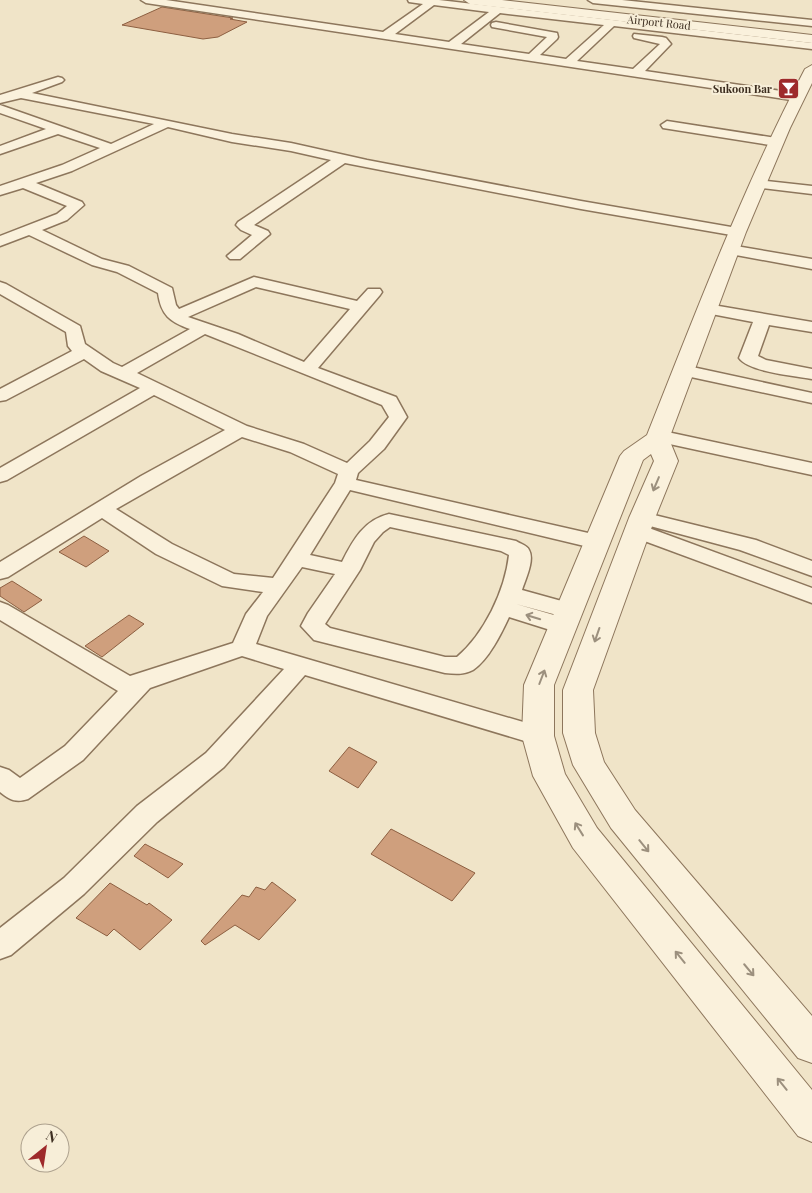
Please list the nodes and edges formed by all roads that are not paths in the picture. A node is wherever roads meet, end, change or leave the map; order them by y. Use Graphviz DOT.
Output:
graph roads {
  1 [pos="146,0"];
  2 [pos="210,0"];
  3 [pos="413,0"];
  4 [pos="470,0"];
  5 [pos="594,0"];
  6 [pos="432,2"];
  7 [pos="507,5"];
  8 [pos="196,7"];
  9 [pos="547,16"];
  10 [pos="480,23"];
  11 [pos="612,23"];
  12 [pos="812,24"];
  13 [pos="531,30"];
  14 [pos="603,32"];
  15 [pos="812,33"];
  16 [pos="386,35"];
  17 [pos="812,39"];
  18 [pos="452,45"];
  19 [pos="812,46"];
  20 [pos="532,57"];
  21 [pos="568,63"];
  22 [pos="812,69"];
  23 [pos="636,73"];
  24 [pos="58,80"];
  25 [pos="804,93"];
  26 [pos="17,94"];
  27 [pos="0,99"];
  28 [pos="3,112"];
  29 [pos="167,123"];
  30 [pos="666,124"];
  31 [pos="57,130"];
  32 [pos="776,142"];
  33 [pos="111,148"];
  34 [pos="0,150"];
  35 [pos="343,158"];
  36 [pos="24,183"];
  37 [pos="758,184"];
  38 [pos="3,188"];
  39 [pos="812,190"];
  40 [pos="30,230"];
  41 [pos="738,232"];
  42 [pos="0,241"];
  43 [pos="730,250"];
  44 [pos="235,256"];
  45 [pos="812,264"];
  46 [pos="0,287"];
  47 [pos="374,292"];
  48 [pos="361,307"];
  49 [pos="708,309"];
  50 [pos="177,316"];
  51 [pos="763,318"];
  52 [pos="812,327"];
  53 [pos="204,328"];
  54 [pos="85,351"];
  55 [pos="308,369"];
  56 [pos="683,370"];
  57 [pos="123,374"];
  58 [pos="812,374"];
  59 [pos="154,387"];
  60 [pos="0,396"];
  61 [pos="812,398"];
  62 [pos="240,430"];
  63 [pos="657,437"];
  64 [pos="812,468"];
  65 [pos="0,476"];
  66 [pos="347,477"];
  67 [pos="102,509"];
  68 [pos="640,524"];
  69 [pos="597,542"];
  70 [pos="300,553"];
  71 [pos="351,563"];
  72 [pos="812,569"];
  73 [pos="0,572"];
  74 [pos="279,586"];
  75 [pos="812,596"];
  76 [pos="507,601"];
  77 [pos="0,610"];
  78 [pos="565,618"];
  79 [pos="242,648"];
  80 [pos="301,665"];
  81 [pos="143,680"];
  82 [pos="538,736"];
  83 [pos="0,777"];
  84 [pos="0,946"];
  85 [pos="812,1045"];
  86 [pos="812,1122"];
  1 -- 8 [label="street"];
  2 -- 8 [label="street"];
  3 -- 6 [label="street"];
  4 -- 7 [label="street"];
  5 -- 12 [label="street"];
  6 -- 7 [label="street"];
  6 -- 16 [label="street"];
  7 -- 9 [label="street"];
  7 -- 10 [label="street"];
  7 -- 15 [label="street"];
  7 -- 17 [label="street, Airport Road"];
  8 -- 16 [label="street"];
  9 -- 11 [label="street"];
  9 -- 13 [label="street"];
  10 -- 13 [label="street"];
  10 -- 18 [label="street"];
  11 -- 14 [label="street"];
  11 -- 19 [label="street"];
  13 -- 20 [label="street"];
  14 -- 21 [label="street"];
  14 -- 23 [label="street"];
  16 -- 18 [label="street"];
  18 -- 20 [label="street"];
  20 -- 21 [label="street"];
  21 -- 23 [label="street"];
  22 -- 25 [label="street"];
  23 -- 25 [label="street"];
  24 -- 26 [label="street"];
  25 -- 32 [label="street"];
  26 -- 27 [label="street"];
  26 -- 29 [label="street"];
  28 -- 31 [label="street"];
  29 -- 33 [label="street"];
  29 -- 35 [label="street"];
  30 -- 32 [label="street"];
  31 -- 33 [label="street"];
  31 -- 34 [label="street"];
  32 -- 37 [label="street"];
  33 -- 36 [label="street"];
  35 -- 41 [label="street"];
  35 -- 44 [label="street"];
  36 -- 38 [label="street"];
  36 -- 40 [label="street"];
  37 -- 39 [label="street"];
  37 -- 41 [label="street"];
  40 -- 42 [label="street"];
  40 -- 50 [label="street"];
  41 -- 43 [label="street"];
  43 -- 45 [label="street"];
  43 -- 49 [label="street"];
  46 -- 54 [label="street"];
  47 -- 48 [label="street"];
  48 -- 50 [label="street"];
  48 -- 55 [label="street"];
  49 -- 51 [label="street"];
  49 -- 56 [label="street"];
  50 -- 53 [label="street"];
  51 -- 52 [label="street"];
  51 -- 58 [label="street"];
  53 -- 55 [label="street"];
  53 -- 57 [label="street"];
  54 -- 57 [label="street"];
  54 -- 60 [label="street"];
  55 -- 66 [label="street"];
  56 -- 61 [label="street"];
  56 -- 63 [label="street"];
  57 -- 59 [label="street"];
  59 -- 62 [label="street"];
  59 -- 65 [label="street"];
  62 -- 66 [label="street"];
  62 -- 67 [label="street"];
  63 -- 64 [label="street"];
  63 -- 68 [label="street, one-way"];
  63 -- 69 [label="street"];
  66 -- 69 [label="street"];
  66 -- 70 [label="street"];
  67 -- 73 [label="street"];
  67 -- 74 [label="street"];
  68 -- 72 [label="street"];
  68 -- 75 [label="street"];
  68 -- 85 [label="street, one-way"];
  69 -- 78 [label="street"];
  70 -- 71 [label="street"];
  70 -- 74 [label="street"];
  71 -- 76 [label="street"];
  71 -- 76 [label="street"];
  74 -- 79 [label="street"];
  76 -- 78 [label="street"];
  77 -- 81 [label="street"];
  82 -- 78 [label="street, one-way"];
  79 -- 80 [label="street"];
  79 -- 81 [label="street"];
  80 -- 82 [label="street"];
  80 -- 84 [label="street"];
  81 -- 83 [label="street"];
  86 -- 82 [label="street, one-way"];
}
